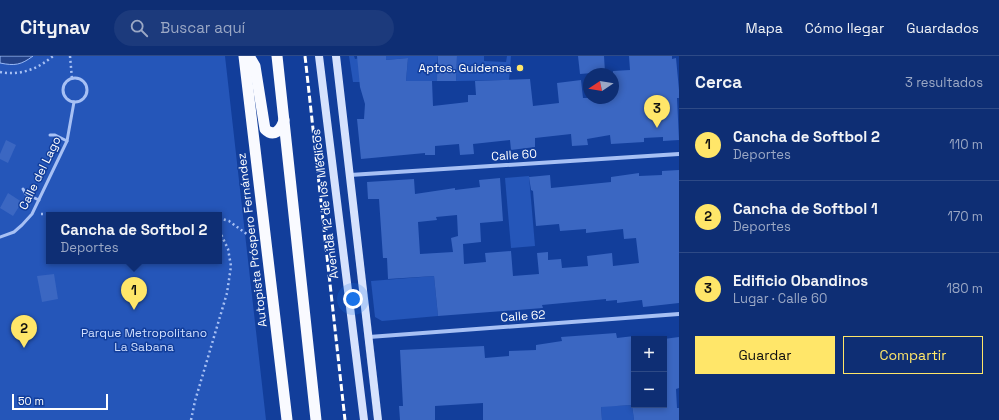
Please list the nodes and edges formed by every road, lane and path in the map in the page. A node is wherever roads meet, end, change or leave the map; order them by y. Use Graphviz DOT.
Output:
graph roads {
  1 [pos="54,56"];
  2 [pos="70,56"];
  3 [pos="244,56"];
  4 [pos="249,56"];
  5 [pos="277,56"];
  6 [pos="319,56"];
  7 [pos="336,56"];
  8 [pos="0,72"];
  9 [pos="72,79"];
  10 [pos="74,102"];
  11 [pos="284,118"];
  12 [pos="50,135"];
  13 [pos="66,141"];
  14 [pos="679,154"];
  15 [pos="350,176"];
  16 [pos="23,189"];
  17 [pos="39,200"];
  18 [pos="32,214"];
  19 [pos="46,214"];
  20 [pos="222,219"];
  21 [pos="248,235"];
  22 [pos="222,236"];
  23 [pos="0,237"];
  24 [pos="679,314"];
  25 [pos="368,337"];
  26 [pos="191,420"];
  27 [pos="287,420"];
  28 [pos="316,420"];
  29 [pos="364,420"];
  30 [pos="378,420"];
  1 -- 8 [label="path"];
  2 -- 9 [label="path"];
  3 -- 27 [label="highway, Autopista Próspero Fernández"];
  4 -- 11 [label="highway"];
  5 -- 11 [label="highway"];
  6 -- 29 [label="main road, Avenida 12 de los Médicos"];
  7 -- 15 [label="main road"];
  9 -- 10 [label="lane"];
  9 -- 10 [label="lane"];
  10 -- 13 [label="lane, Calle del Lago"];
  11 -- 28 [label="highway"];
  12 -- 13 [label="lane"];
  13 -- 17 [label="lane, Calle del Lago"];
  14 -- 15 [label="street, Calle 60"];
  15 -- 25 [label="main road"];
  16 -- 17 [label="lane"];
  17 -- 18 [label="lane, Calle del Lago"];
  18 -- 19 [label="path"];
  18 -- 23 [label="lane, Calle del Lago"];
  20 -- 21 [label="path"];
  22 -- 26 [label="path"];
  24 -- 25 [label="street, Calle 62"];
  25 -- 30 [label="main road"];
}
